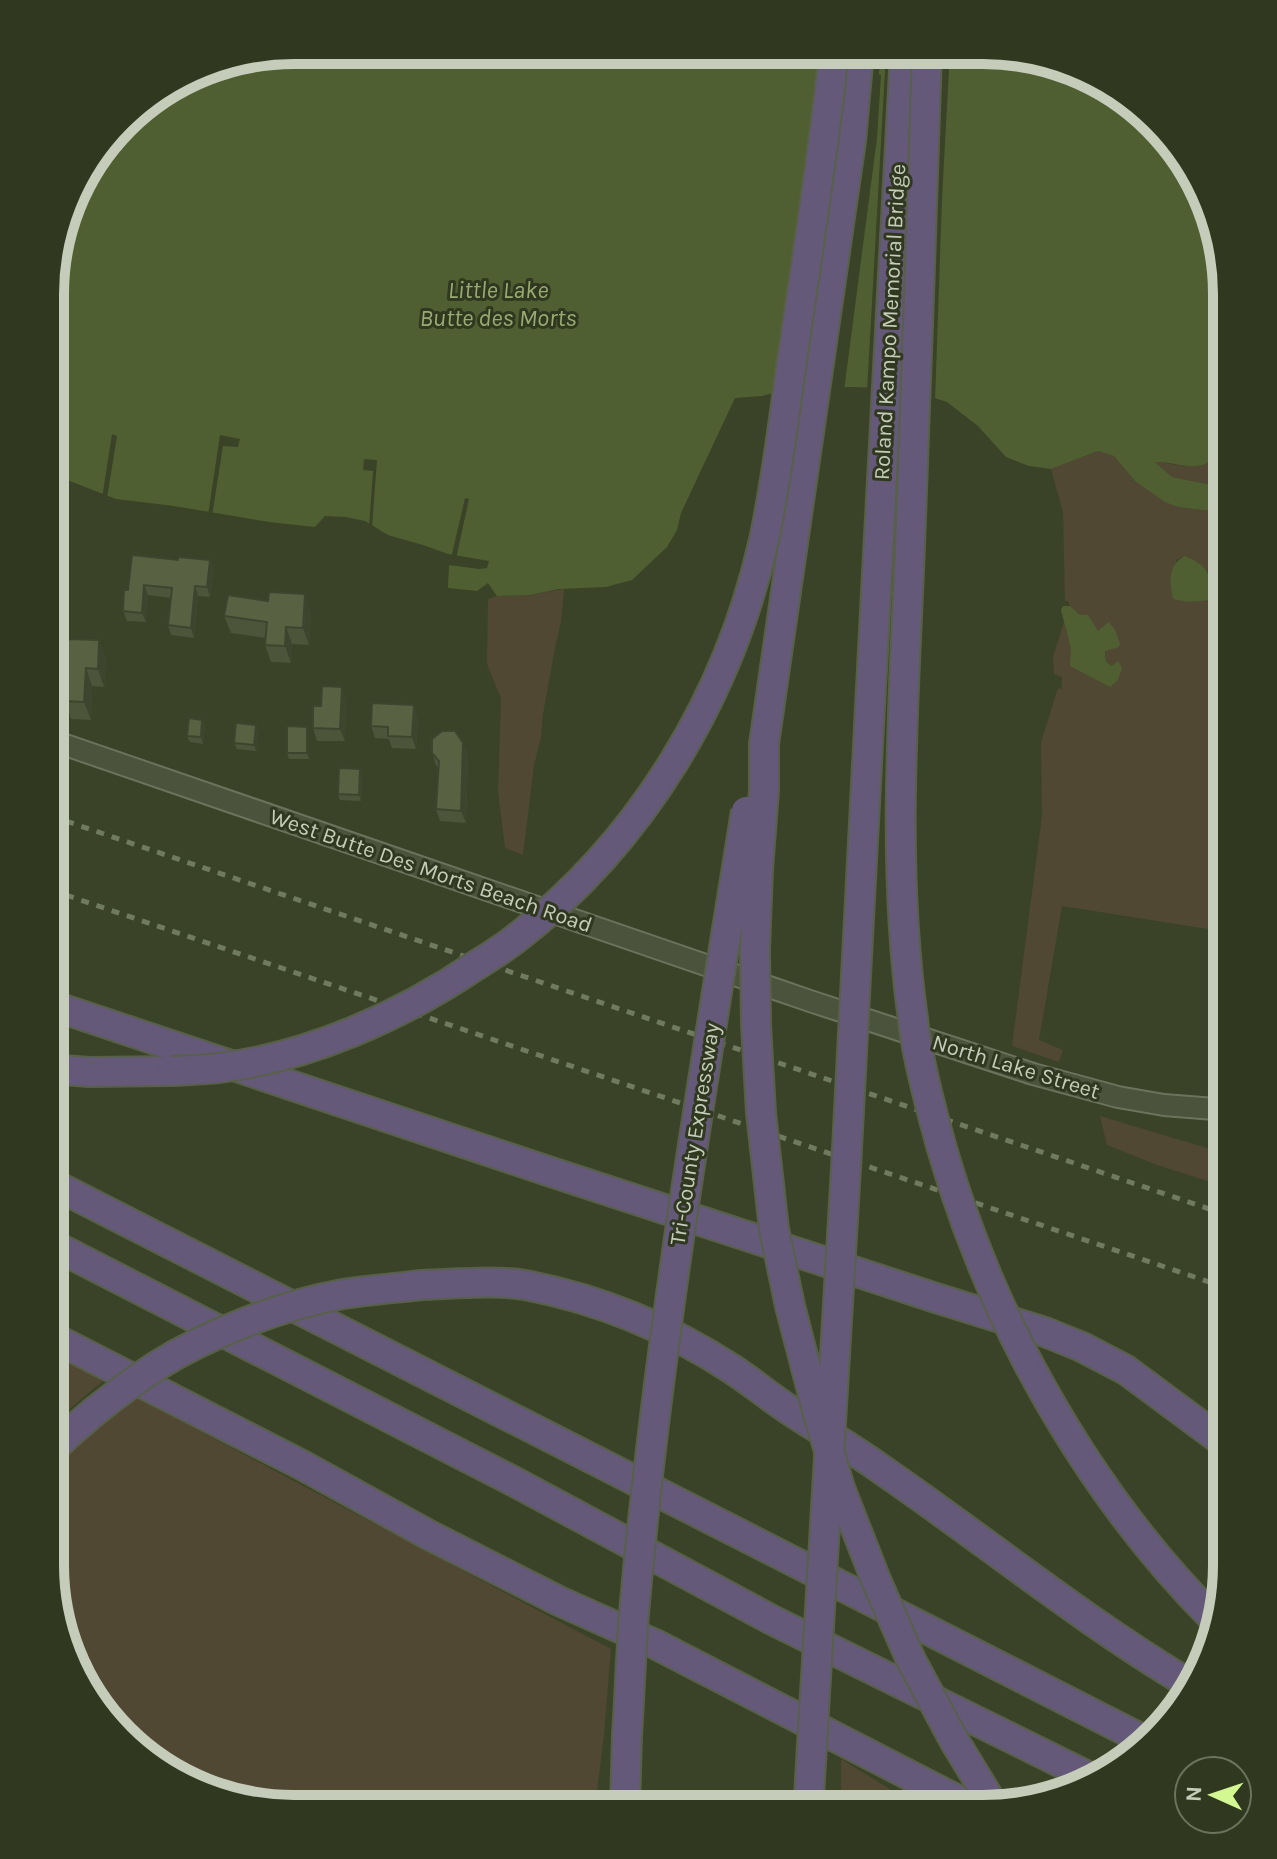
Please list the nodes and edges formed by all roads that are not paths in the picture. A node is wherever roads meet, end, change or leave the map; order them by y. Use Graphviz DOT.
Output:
graph roads {
  1 [pos="833,64"];
  2 [pos="858,64"];
  3 [pos="904,64"];
  4 [pos="927,64"];
  5 [pos="64,744"];
  6 [pos="764,744"];
  7 [pos="810,1001"];
  8 [pos="64,1009"];
  9 [pos="64,1070"];
  10 [pos="1213,1109"];
  11 [pos="64,1190"];
  12 [pos="64,1251"];
  13 [pos="64,1343"];
  14 [pos="1213,1434"];
  15 [pos="64,1438"];
  16 [pos="1208,1613"];
  17 [pos="1182,1680"];
  18 [pos="1137,1736"];
  19 [pos="1081,1773"];
  20 [pos="625,1795"];
  21 [pos="811,1795"];
  22 [pos="948,1795"];
  23 [pos="987,1795"];
  1 -- 9 [label="highway, bridge"];
  2 -- 6 [label="highway, Tri-County Expressway"];
  3 -- 21 [label="highway, Roland Kampo Memorial Bridge, bridge"];
  4 -- 16 [label="highway, bridge"];
  5 -- 7 [label="street, West Butte Des Morts Beach Road"];
  6 -- 20 [label="highway, Tri-County Expressway, bridge"];
  6 -- 23 [label="highway, bridge"];
  7 -- 10 [label="street, North Lake Street"];
  8 -- 14 [label="highway"];
  11 -- 18 [label="highway"];
  12 -- 19 [label="highway"];
  13 -- 22 [label="highway"];
  15 -- 17 [label="highway, bridge"];
}
